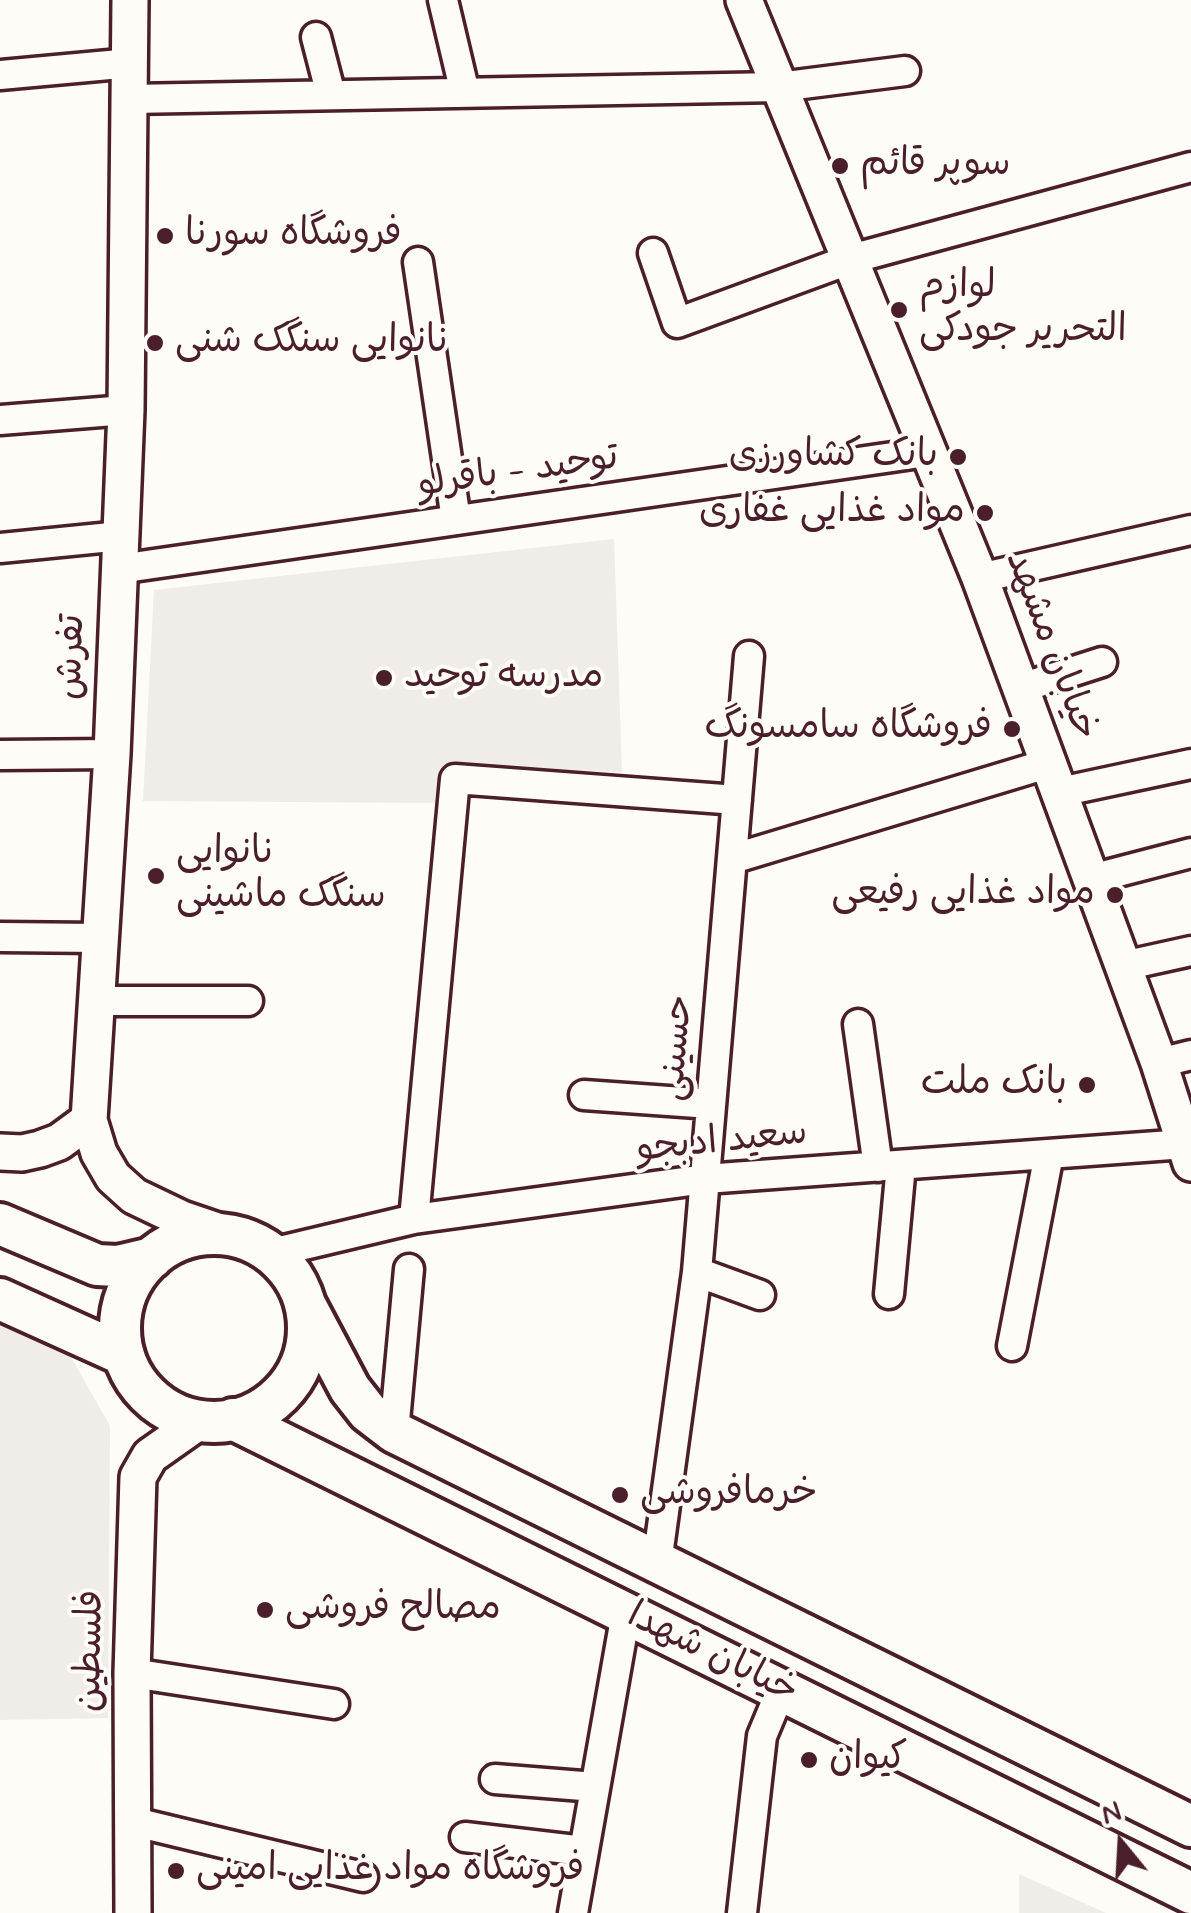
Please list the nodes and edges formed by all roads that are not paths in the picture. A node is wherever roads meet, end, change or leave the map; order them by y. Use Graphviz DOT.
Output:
graph roads {
  1 [pos="130,0"];
  2 [pos="443,0"];
  3 [pos="744,0"];
  4 [pos="316,37"];
  5 [pos="131,63"];
  6 [pos="905,71"];
  7 [pos="0,75"];
  8 [pos="779,87"];
  9 [pos="465,93"];
  10 [pos="331,95"];
  11 [pos="130,99"];
  12 [pos="1191,168"];
  13 [pos="653,254"];
  14 [pos="851,260"];
  15 [pos="418,262"];
  16 [pos="126,410"];
  17 [pos="0,420"];
  18 [pos="928,452"];
  19 [pos="456,520"];
  20 [pos="1191,530"];
  21 [pos="0,548"];
  22 [pos="120,552"];
  23 [pos="980,578"];
  24 [pos="749,656"];
  25 [pos="1102,662"];
  26 [pos="1021,688"];
  27 [pos="112,754"];
  28 [pos="0,755"];
  29 [pos="1191,764"];
  30 [pos="1055,778"];
  31 [pos="737,800"];
  32 [pos="1191,853"];
  33 [pos="732,858"];
  34 [pos="1091,878"];
  35 [pos="0,938"];
  36 [pos="100,938"];
  37 [pos="1191,950"];
  38 [pos="1123,966"];
  39 [pos="98,1001"];
  40 [pos="248,1002"];
  41 [pos="858,1024"];
  42 [pos="1175,1059"];
  43 [pos="584,1095"];
  44 [pos="711,1104"];
  45 [pos="89,1120"];
  46 [pos="1189,1150"];
  47 [pos="0,1152"];
  48 [pos="1049,1154"];
  49 [pos="890,1166"];
  50 [pos="705,1180"];
  51 [pos="414,1218"];
  52 [pos="3,1223"];
  53 [pos="232,1236"];
  54 [pos="271,1254"];
  55 [pos="152,1258"];
  56 [pos="409,1269"];
  57 [pos="697,1272"];
  58 [pos="889,1294"];
  59 [pos="760,1295"];
  60 [pos="0,1299"];
  61 [pos="306,1306"];
  62 [pos="1012,1346"];
  63 [pos="124,1355"];
  64 [pos="217,1420"];
  65 [pos="394,1432"];
  66 [pos="656,1563"];
  67 [pos="626,1613"];
  68 [pos="132,1673"];
  69 [pos="782,1688"];
  70 [pos="334,1704"];
  71 [pos="496,1779"];
  72 [pos="595,1787"];
  73 [pos="135,1822"];
  74 [pos="1191,1826"];
  75 [pos="465,1837"];
  76 [pos="584,1851"];
  77 [pos="363,1877"];
  78 [pos="1191,1894"];
  79 [pos="134,1913"];
  80 [pos="572,1913"];
  81 [pos="742,1913"];
  1 -- 5 [label="street, تفرش"];
  2 -- 9 [label="street"];
  3 -- 8 [label="street, خیابان مشهد"];
  4 -- 10 [label="street"];
  5 -- 7 [label="street"];
  5 -- 11 [label="street, تفرش"];
  6 -- 8 [label="street"];
  8 -- 9 [label="street"];
  8 -- 14 [label="street, خیابان مشهد"];
  9 -- 10 [label="street"];
  10 -- 11 [label="street"];
  11 -- 16 [label="street, تفرش"];
  12 -- 14 [label="street"];
  13 -- 14 [label="street"];
  14 -- 18 [label="street, خیابان مشهد"];
  15 -- 19 [label="street"];
  16 -- 17 [label="street"];
  16 -- 22 [label="street, تفرش"];
  18 -- 19 [label="street, توحید - باقرلو"];
  18 -- 23 [label="street, خیابان مشهد"];
  19 -- 22 [label="street, توحید - باقرلو"];
  20 -- 23 [label="street"];
  21 -- 22 [label="street, توحید - باقرلو"];
  22 -- 27 [label="street, تفرش"];
  23 -- 26 [label="street, خیابان مشهد"];
  24 -- 31 [label="street, حسینی"];
  25 -- 26 [label="street"];
  26 -- 30 [label="street, خیابان مشهد"];
  27 -- 28 [label="street"];
  27 -- 36 [label="street, تفرش"];
  29 -- 30 [label="street"];
  30 -- 33 [label="street"];
  30 -- 34 [label="street, خیابان مشهد"];
  31 -- 33 [label="street, حسینی"];
  31 -- 51 [label="street"];
  32 -- 34 [label="street"];
  33 -- 44 [label="street, حسینی"];
  34 -- 38 [label="street, خیابان مشهد"];
  35 -- 36 [label="street"];
  36 -- 39 [label="street, تفرش"];
  37 -- 38 [label="street"];
  38 -- 42 [label="street, خیابان مشهد"];
  39 -- 40 [label="street"];
  39 -- 45 [label="street, تفرش"];
  41 -- 49 [label="street"];
  42 -- 46 [label="street, خیابان مشهد"];
  43 -- 44 [label="street"];
  44 -- 50 [label="street, حسینی"];
  45 -- 47 [label="street"];
  45 -- 53 [label="street, تفرش"];
  46 -- 48 [label="street, سعید ادبجو"];
  48 -- 49 [label="street, سعید ادبجو"];
  48 -- 62 [label="street"];
  49 -- 50 [label="street, سعید ادبجو"];
  49 -- 58 [label="street"];
  50 -- 51 [label="street, سعید ادبجو"];
  50 -- 57 [label="street, حسینی"];
  51 -- 54 [label="street, سعید ادبجو"];
  52 -- 55 [label="main road"];
  53 -- 54 [label="main road"];
  53 -- 55 [label="main road"];
  54 -- 61 [label="main road"];
  55 -- 63 [label="main road"];
  56 -- 65 [label="street"];
  57 -- 59 [label="street"];
  57 -- 66 [label="street, حسینی"];
  60 -- 63 [label="main road"];
  61 -- 64 [label="main road"];
  61 -- 65 [label="main road, خیابان شهدا"];
  63 -- 64 [label="main road"];
  64 -- 67 [label="main road, خیابان شهدا"];
  64 -- 68 [label="street, فلسطین"];
  65 -- 66 [label="main road, خیابان شهدا"];
  66 -- 74 [label="main road, خیابان شهدا"];
  67 -- 69 [label="main road, خیابان شهدا"];
  67 -- 72 [label="street"];
  68 -- 70 [label="street"];
  68 -- 73 [label="street, فلسطین"];
  69 -- 78 [label="main road, خیابان شهدا"];
  69 -- 81 [label="street"];
  71 -- 72 [label="street"];
  72 -- 76 [label="street"];
  73 -- 77 [label="street"];
  73 -- 79 [label="street, فلسطین"];
  75 -- 76 [label="street"];
  76 -- 80 [label="street"];
}
